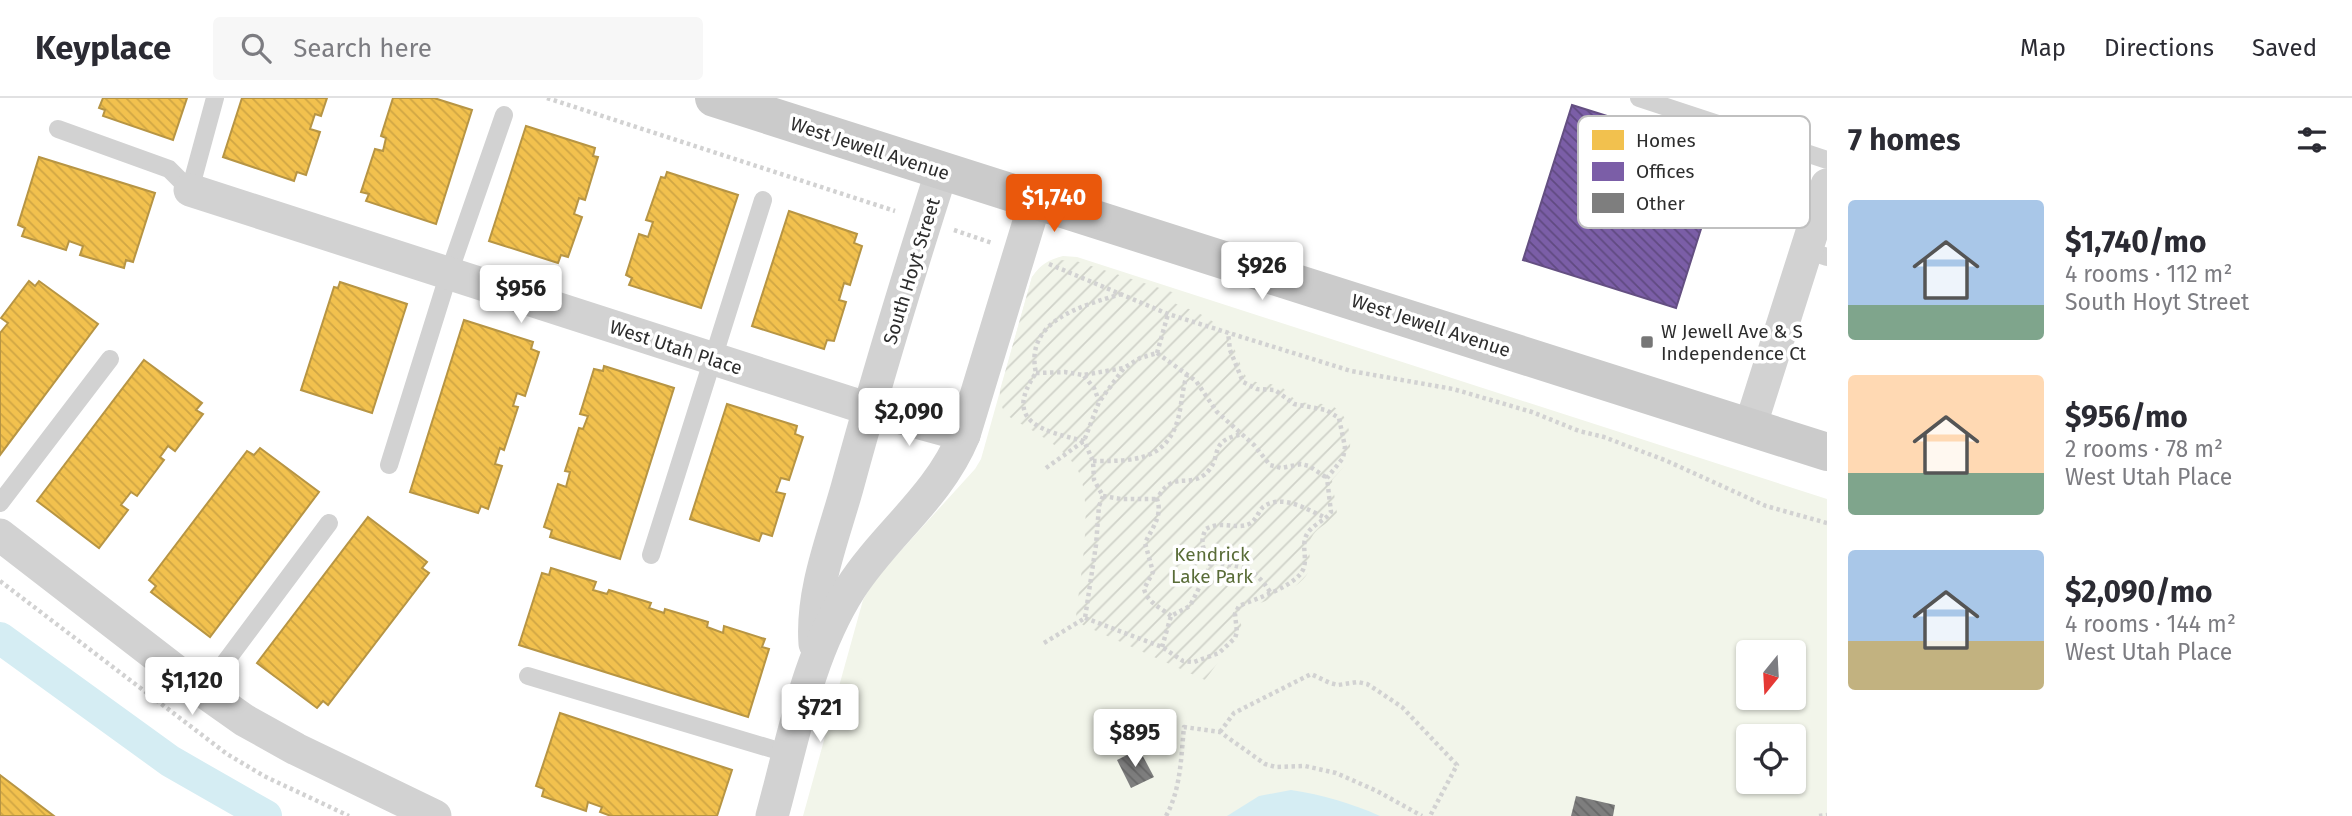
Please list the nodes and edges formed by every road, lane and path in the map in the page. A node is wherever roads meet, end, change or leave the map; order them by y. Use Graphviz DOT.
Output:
graph roads {
  1 [pos="215,98"];
  2 [pos="547,98"];
  3 [pos="714,98"];
  4 [pos="1639,98"];
  5 [pos="504,115"];
  6 [pos="1694,116"];
  7 [pos="58,129"];
  8 [pos="1810,154"];
  9 [pos="1827,160"];
  10 [pos="942,170"];
  11 [pos="1827,185"];
  12 [pos="190,190"];
  13 [pos="1036,199"];
  14 [pos="763,200"];
  15 [pos="904,214"];
  16 [pos="952,230"];
  17 [pos="993,243"];
  18 [pos="1817,253"];
  19 [pos="1054,265"];
  20 [pos="449,273"];
  21 [pos="1121,294"];
  22 [pos="1168,314"];
  23 [pos="1228,332"];
  24 [pos="1157,353"];
  25 [pos="713,358"];
  26 [pos="110,359"];
  27 [pos="1124,368"];
  28 [pos="1036,373"];
  29 [pos="1187,375"];
  30 [pos="1083,376"];
  31 [pos="1099,402"];
  32 [pos="869,409"];
  33 [pos="1750,427"];
  34 [pos="1243,434"];
  35 [pos="964,435"];
  36 [pos="1084,441"];
  37 [pos="1827,452"];
  38 [pos="1093,461"];
  39 [pos="390,465"];
  40 [pos="1046,468"];
  41 [pos="1327,478"];
  42 [pos="1102,496"];
  43 [pos="1157,499"];
  44 [pos="0,503"];
  45 [pos="1326,519"];
  46 [pos="329,523"];
  47 [pos="1827,523"];
  48 [pos="0,535"];
  49 [pos="651,555"];
  50 [pos="1212,562"];
  51 [pos="1270,592"];
  52 [pos="1171,616"];
  53 [pos="1085,618"];
  54 [pos="1044,643"];
  55 [pos="1162,647"];
  56 [pos="816,657"];
  57 [pos="528,676"];
  58 [pos="203,692"];
  59 [pos="1220,732"];
  60 [pos="789,754"];
  61 [pos="1827,815"];
  62 [pos="435,816"];
  63 [pos="772,816"];
  64 [pos="1166,816"];
  65 [pos="1422,816"];
  66 [pos="1430,816"];
  67 [pos="1819,816"];
  1 -- 12 [label="lane"];
  2 -- 15 [label="path"];
  3 -- 10 [label="main road, West Jewell Avenue"];
  4 -- 6 [label="lane"];
  5 -- 20 [label="lane"];
  7 -- 12 [label="lane"];
  8 -- 9 [label="lane"];
  10 -- 13 [label="main road, West Jewell Avenue"];
  10 -- 32 [label="street, South Hoyt Street"];
  11 -- 18 [label="street"];
  12 -- 20 [label="street, West Utah Place"];
  13 -- 33 [label="main road, West Jewell Avenue"];
  13 -- 35 [label="street, South Hoyt Street"];
  14 -- 25 [label="lane"];
  16 -- 17 [label="path"];
  18 -- 33 [label="street"];
  19 -- 21 [label="path"];
  20 -- 25 [label="street, West Utah Place"];
  20 -- 39 [label="lane"];
  21 -- 22 [label="path"];
  21 -- 28 [label="path"];
  22 -- 23 [label="path"];
  22 -- 24 [label="path"];
  23 -- 41 [label="path"];
  23 -- 47 [label="path"];
  24 -- 27 [label="path"];
  24 -- 29 [label="path"];
  25 -- 32 [label="street, West Utah Place"];
  25 -- 49 [label="lane"];
  26 -- 44 [label="lane"];
  27 -- 30 [label="path"];
  27 -- 31 [label="path"];
  28 -- 30 [label="path"];
  28 -- 36 [label="path"];
  29 -- 34 [label="path"];
  29 -- 38 [label="path"];
  30 -- 31 [label="path"];
  31 -- 36 [label="path"];
  32 -- 35 [label="street, West Utah Place"];
  32 -- 56 [label="street, South Hoyt Street"];
  33 -- 37 [label="main road, West Jewell Avenue"];
  34 -- 41 [label="path"];
  34 -- 43 [label="path"];
  35 -- 56 [label="street, South Hoyt Street"];
  36 -- 38 [label="path"];
  36 -- 40 [label="path"];
  38 -- 42 [label="path"];
  41 -- 45 [label="path"];
  42 -- 43 [label="path"];
  42 -- 53 [label="path"];
  43 -- 52 [label="path"];
  45 -- 50 [label="path"];
  45 -- 51 [label="path"];
  46 -- 58 [label="lane"];
  48 -- 58 [label="street"];
  50 -- 51 [label="path"];
  50 -- 52 [label="path"];
  51 -- 55 [label="path"];
  52 -- 55 [label="path"];
  53 -- 54 [label="path"];
  53 -- 55 [label="path"];
  56 -- 60 [label="street, South Hoyt Street"];
  57 -- 60 [label="lane"];
  58 -- 62 [label="street"];
  59 -- 64 [label="path"];
  59 -- 65 [label="path"];
  59 -- 66 [label="path"];
  60 -- 63 [label="street, South Hoyt Street"];
  61 -- 67 [label="path"];
}
